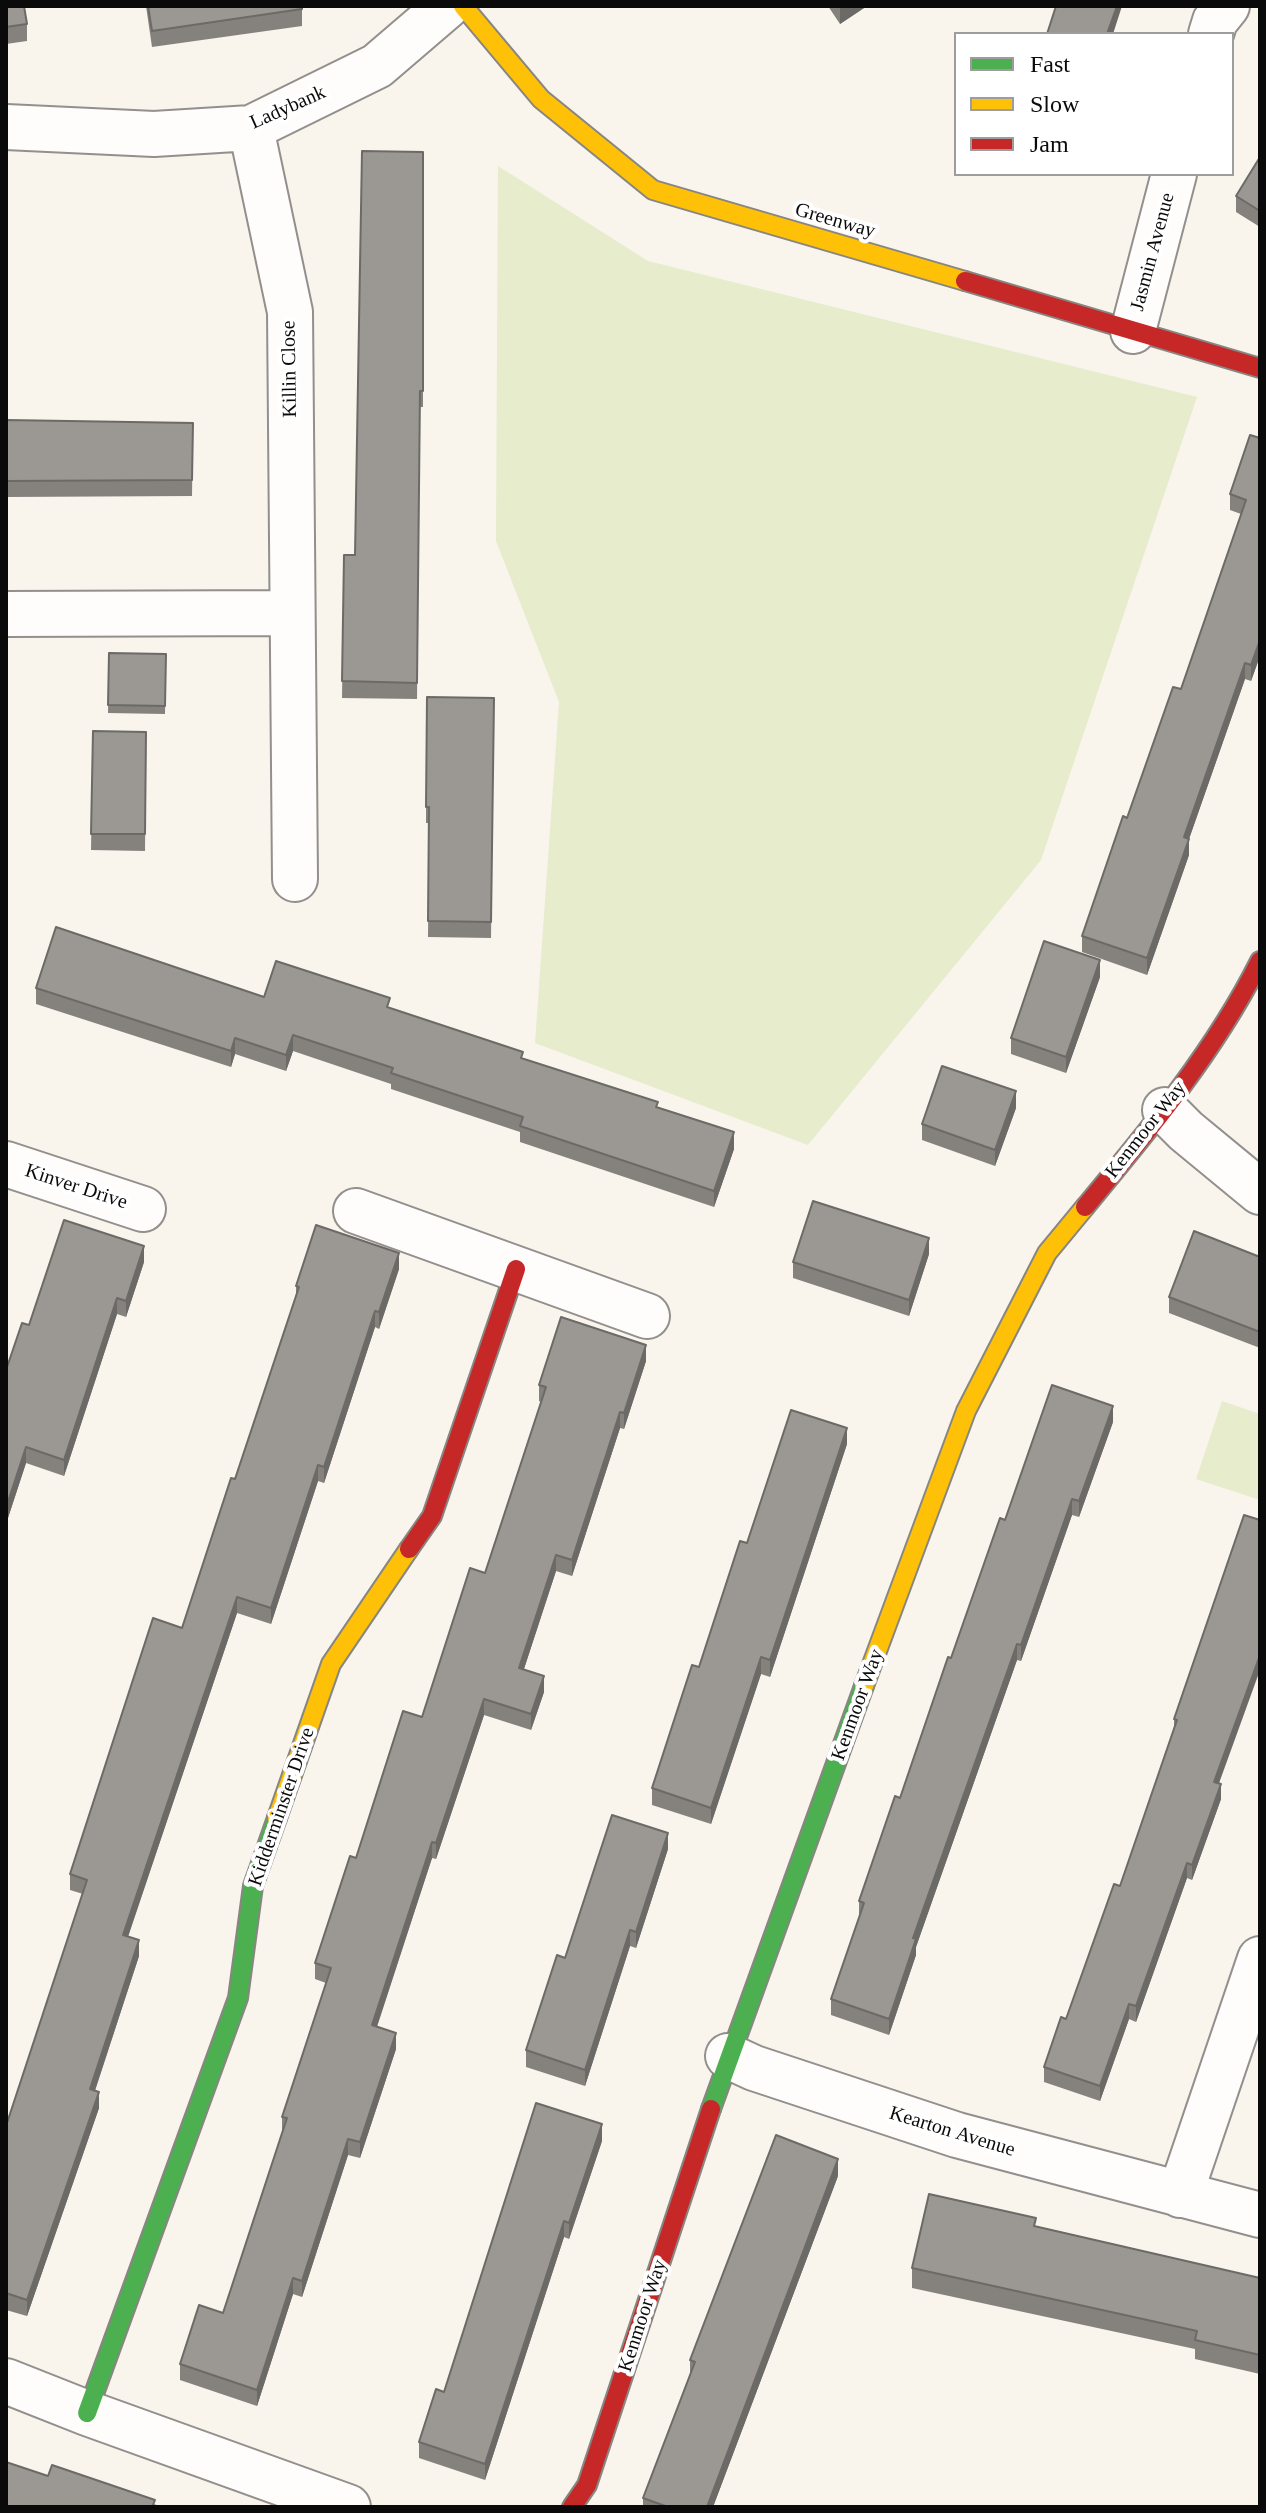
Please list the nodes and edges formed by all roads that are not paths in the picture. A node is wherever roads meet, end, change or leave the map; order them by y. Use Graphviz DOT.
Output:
graph roads {
  1 [pos="447,6"];
  2 [pos="463,6"];
  3 [pos="1227,6"];
  4 [pos="1212,32"];
  5 [pos="6,127"];
  6 [pos="251,128"];
  7 [pos="1173,176"];
  8 [pos="1133,331"];
  9 [pos="1260,368"];
  10 [pos="292,613"];
  11 [pos="6,614"];
  12 [pos="295,879"];
  13 [pos="1260,961"];
  14 [pos="1165,1110"];
  15 [pos="7,1168"];
  16 [pos="1260,1192"];
  17 [pos="143,1209"];
  18 [pos="356,1211"];
  19 [pos="516,1269"];
  20 [pos="647,1316"];
  21 [pos="1260,1959"];
  22 [pos="728,2056"];
  23 [pos="1180,2195"];
  24 [pos="1260,2215"];
  25 [pos="6,2381"];
  26 [pos="87,2413"];
  27 [pos="348,2507"];
  28 [pos="572,2507"];
  1 -- 6 [label="street, Ladybank"];
  2 -- 8 [label="street, Greenway"];
  3 -- 4 [label="street"];
  5 -- 6 [label="street, Ladybank"];
  6 -- 10 [label="street, Killin Close"];
  7 -- 8 [label="street, Jasmin Avenue"];
  8 -- 9 [label="street, Greenway"];
  10 -- 11 [label="street"];
  10 -- 12 [label="street, Killin Close"];
  13 -- 14 [label="street, Kenmoor Way"];
  14 -- 16 [label="street"];
  14 -- 22 [label="street, Kenmoor Way"];
  15 -- 17 [label="street, Kinver Drive"];
  18 -- 19 [label="street"];
  19 -- 20 [label="street"];
  19 -- 26 [label="street, Kidderminster Drive"];
  21 -- 23 [label="street"];
  22 -- 23 [label="street, Kearton Avenue"];
  22 -- 28 [label="street, Kenmoor Way"];
  23 -- 24 [label="street, Kearton Avenue"];
  25 -- 26 [label="street"];
  26 -- 27 [label="street"];
}
